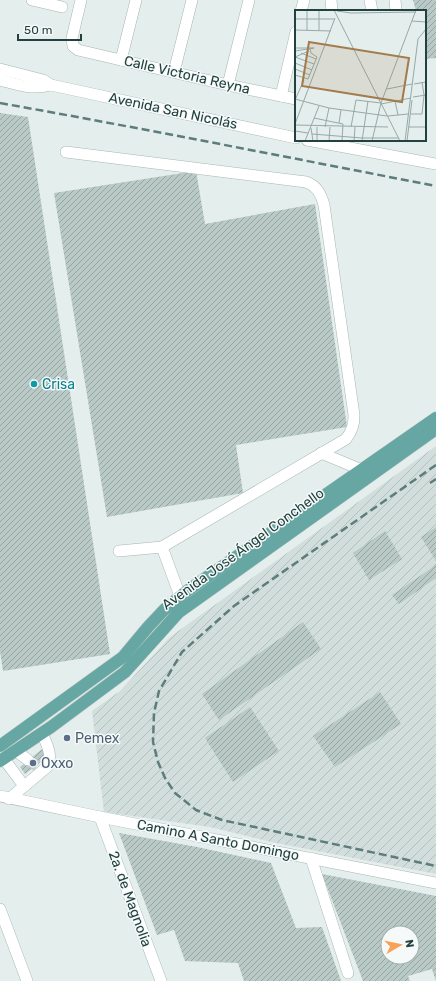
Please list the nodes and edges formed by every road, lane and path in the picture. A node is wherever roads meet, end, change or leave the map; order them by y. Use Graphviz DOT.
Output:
graph roads {
  1 [pos="32,0"];
  2 [pos="81,0"];
  3 [pos="136,0"];
  4 [pos="192,0"];
  5 [pos="249,0"];
  6 [pos="304,0"];
  7 [pos="331,0"];
  8 [pos="370,0"];
  9 [pos="395,0"];
  10 [pos="62,7"];
  11 [pos="301,10"];
  12 [pos="332,10"];
  13 [pos="372,10"];
  14 [pos="396,10"];
  15 [pos="295,36"];
  16 [pos="121,60"];
  17 [pos="0,69"];
  18 [pos="174,72"];
  19 [pos="0,80"];
  20 [pos="51,85"];
  21 [pos="228,86"];
  22 [pos="280,96"];
  23 [pos="295,99"];
  24 [pos="295,138"];
  25 [pos="313,141"];
  26 [pos="66,152"];
  27 [pos="436,164"];
  28 [pos="436,418"];
  29 [pos="436,429"];
  30 [pos="321,453"];
  31 [pos="362,470"];
  32 [pos="162,547"];
  33 [pos="119,551"];
  34 [pos="180,596"];
  35 [pos="42,733"];
  36 [pos="0,746"];
  37 [pos="16,751"];
  38 [pos="2,760"];
  39 [pos="36,765"];
  40 [pos="24,786"];
  41 [pos="4,797"];
  42 [pos="100,817"];
  43 [pos="311,858"];
  44 [pos="436,883"];
  45 [pos="0,910"];
  46 [pos="348,973"];
  47 [pos="27,981"];
  48 [pos="160,981"];
  1 -- 10 [label="street"];
  2 -- 16 [label="street, Calle Victoria Reyna"];
  3 -- 16 [label="street"];
  4 -- 18 [label="street"];
  5 -- 21 [label="street"];
  6 -- 11 [label="street"];
  7 -- 12 [label="street"];
  8 -- 13 [label="street"];
  9 -- 14 [label="street"];
  15 -- 22 [label="street"];
  16 -- 18 [label="street, Calle Victoria Reyna"];
  17 -- 20 [label="street, Avenida San Nicolás"];
  18 -- 21 [label="street, Calle Victoria Reyna"];
  19 -- 20 [label="street, Avenida San Nicolás"];
  20 -- 24 [label="street, Avenida San Nicolás"];
  21 -- 22 [label="street, Calle Victoria Reyna"];
  22 -- 23 [label="street, Calle Victoria Reyna"];
  25 -- 27 [label="street"];
  26 -- 30 [label="street"];
  28 -- 31 [label="main road, Avenida José Ángel Conchello"];
  29 -- 35 [label="main road, Avenida José Ángel Conchello"];
  30 -- 31 [label="street"];
  30 -- 32 [label="street"];
  31 -- 34 [label="main road, Avenida José Ángel Conchello"];
  32 -- 33 [label="street"];
  32 -- 34 [label="street"];
  34 -- 36 [label="main road, Avenida José Ángel Conchello"];
  35 -- 37 [label="main road, Avenida José Ángel Conchello"];
  35 -- 39 [label="street"];
  37 -- 38 [label="main road, Avenida José Ángel Conchello"];
  37 -- 39 [label="street"];
  38 -- 40 [label="street"];
  39 -- 40 [label="street"];
  40 -- 41 [label="street"];
  41 -- 42 [label="street, Camino A Santo Domingo"];
  42 -- 43 [label="street, Camino A Santo Domingo"];
  42 -- 48 [label="street, 2a. de Magnolia"];
  43 -- 44 [label="street, Camino A Santo Domingo"];
  43 -- 46 [label="street"];
  45 -- 47 [label="street"];
}
